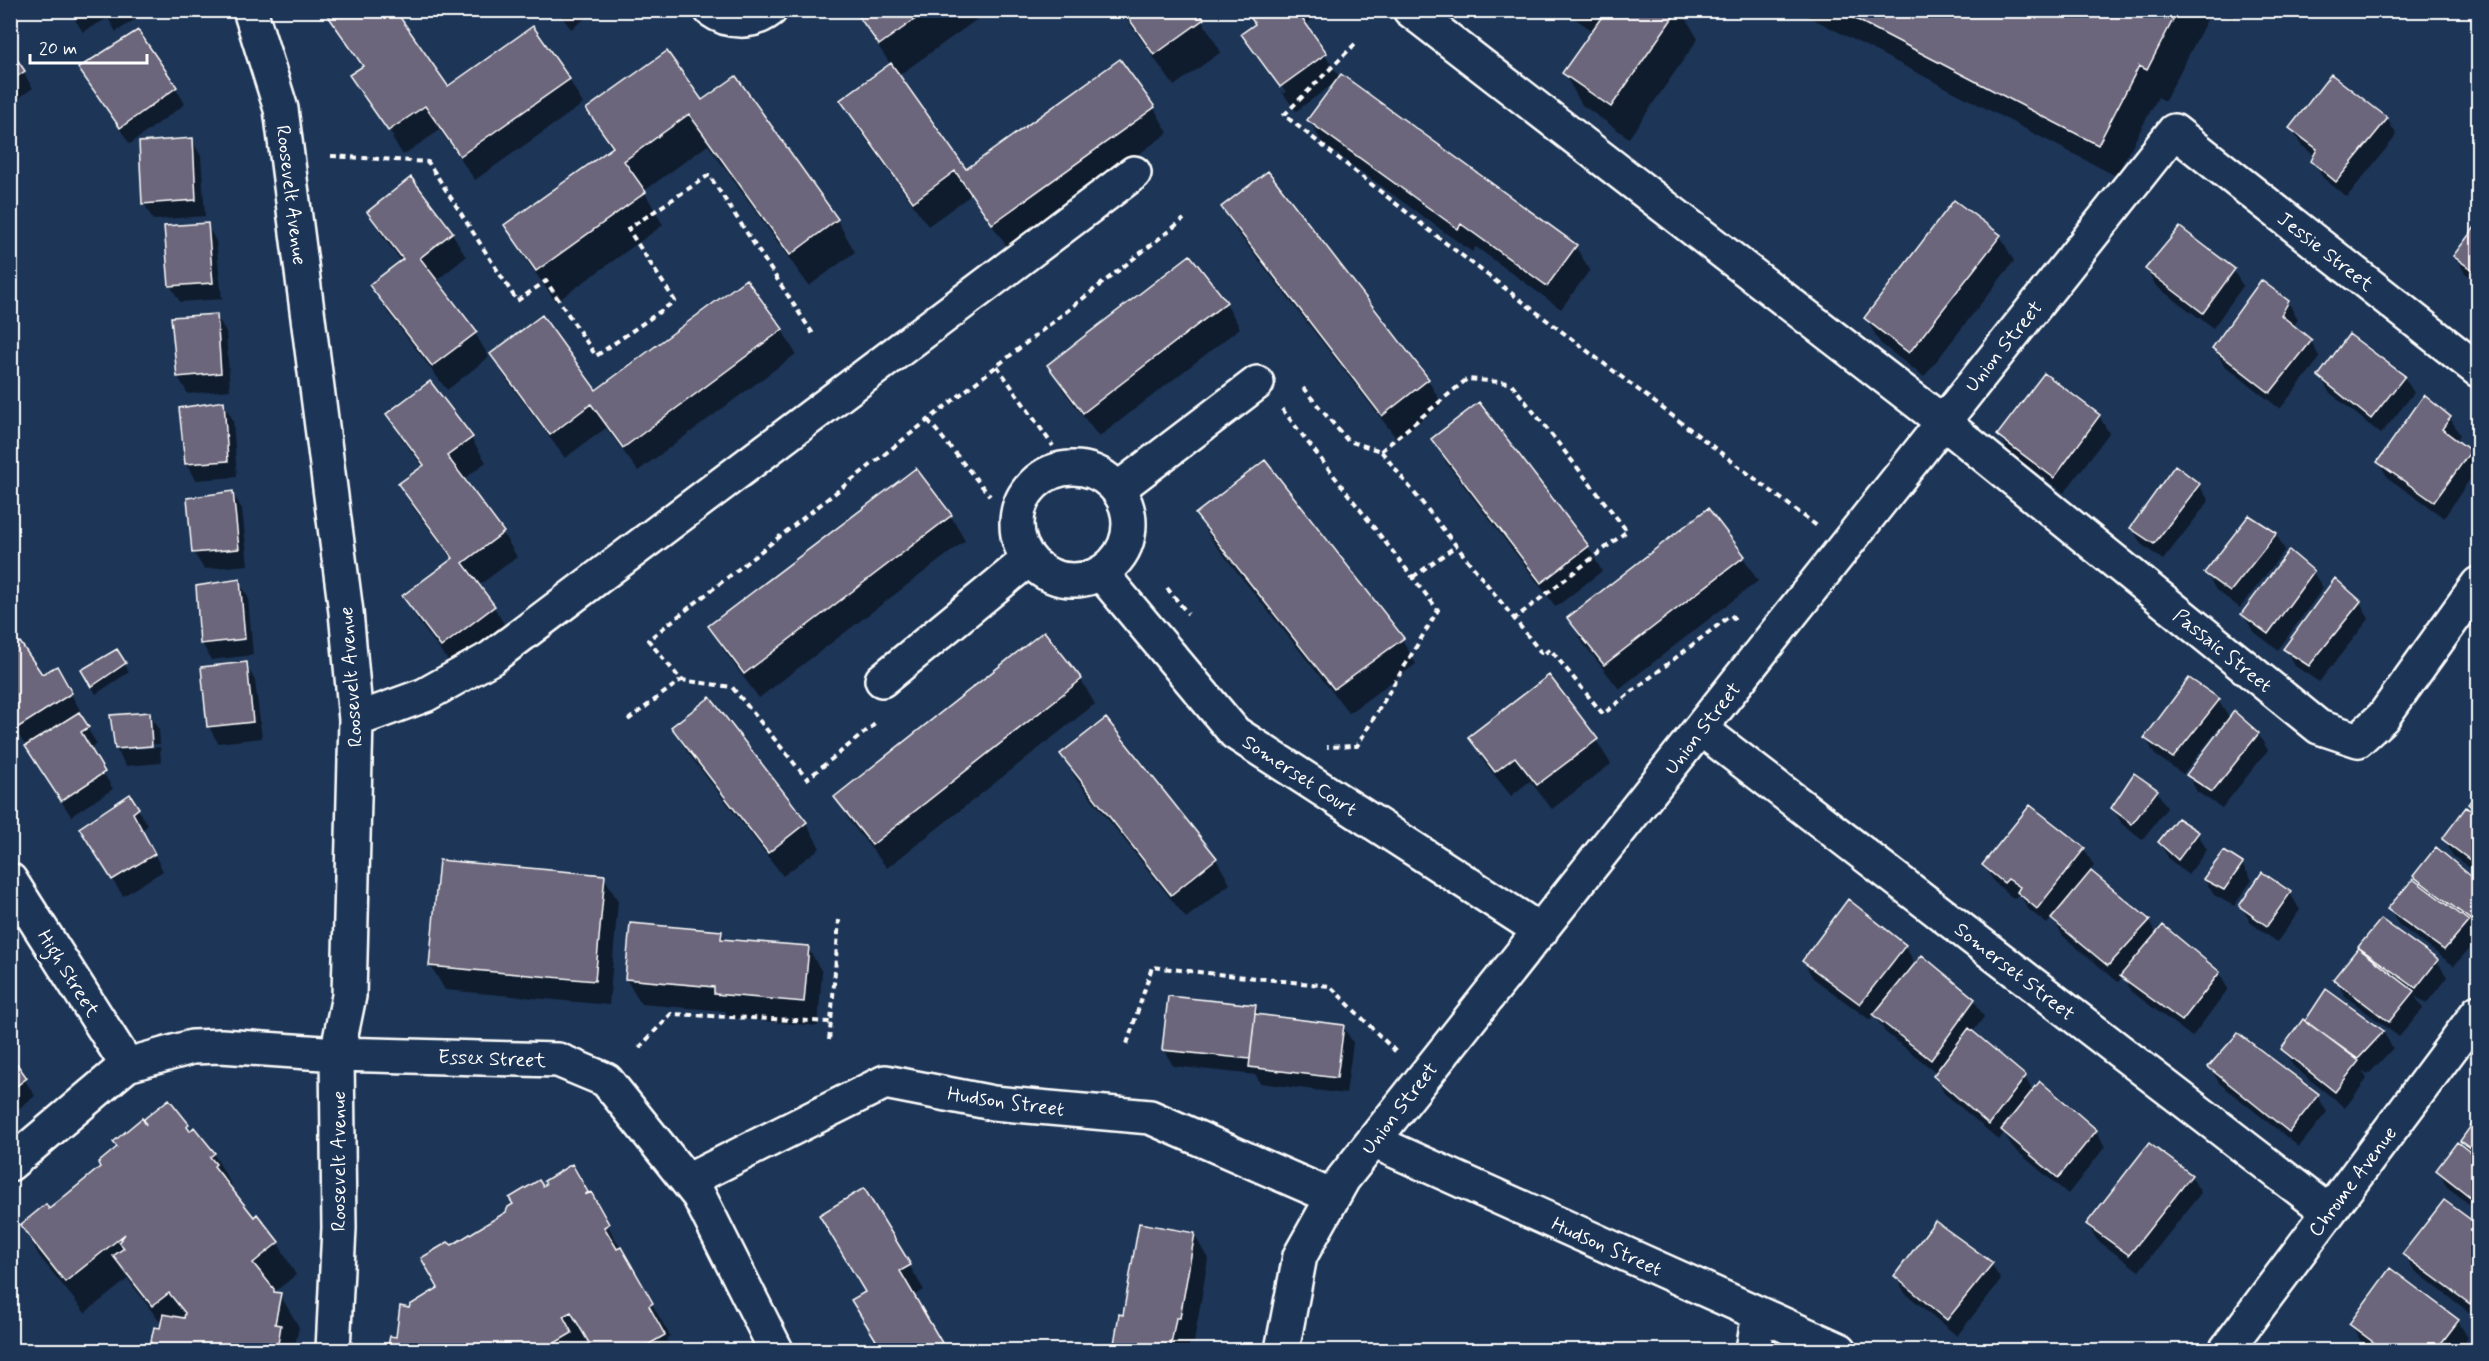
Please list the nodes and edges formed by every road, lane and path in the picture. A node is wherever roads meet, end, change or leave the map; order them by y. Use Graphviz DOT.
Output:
graph roads {
  1 [pos="250,10"];
  2 [pos="711,10"];
  3 [pos="770,10"];
  4 [pos="1410,10"];
  5 [pos="1355,44"];
  6 [pos="2174,131"];
  7 [pos="331,156"];
  8 [pos="1134,173"];
  9 [pos="1184,219"];
  10 [pos="815,337"];
  11 [pos="997,366"];
  12 [pos="2478,370"];
  13 [pos="1257,383"];
  14 [pos="1303,388"];
  15 [pos="1280,406"];
  16 [pos="928,420"];
  17 [pos="1943,422"];
  18 [pos="1053,446"];
  19 [pos="1381,451"];
  20 [pos="1118,489"];
  21 [pos="990,496"];
  22 [pos="1822,530"];
  23 [pos="1456,546"];
  24 [pos="1029,559"];
  25 [pos="1101,573"];
  26 [pos="1413,577"];
  27 [pos="2478,584"];
  28 [pos="1167,588"];
  29 [pos="1189,616"];
  30 [pos="1514,619"];
  31 [pos="1745,630"];
  32 [pos="681,680"];
  33 [pos="882,680"];
  34 [pos="356,720"];
  35 [pos="628,720"];
  36 [pos="875,724"];
  37 [pos="1701,729"];
  38 [pos="1318,747"];
  39 [pos="10,880"];
  40 [pos="839,920"];
  41 [pos="1540,930"];
  42 [pos="2478,1012"];
  43 [pos="831,1022"];
  44 [pos="829,1040"];
  45 [pos="1127,1044"];
  46 [pos="639,1048"];
  47 [pos="337,1054"];
  48 [pos="1404,1060"];
  49 [pos="127,1065"];
  50 [pos="1373,1141"];
  51 [pos="10,1164"];
  52 [pos="687,1181"];
  53 [pos="1333,1197"];
  54 [pos="2329,1212"];
  55 [pos="1760,1314"];
  56 [pos="333,1350"];
  57 [pos="776,1350"];
  58 [pos="1282,1350"];
  59 [pos="1753,1350"];
  60 [pos="1840,1350"];
  61 [pos="2226,1350"];
  1 -- 34 [label="street, Roosevelt Avenue"];
  2 -- 3 [label="street"];
  4 -- 17 [label="street"];
  5 -- 22 [label="path"];
  6 -- 12 [label="street, Jessie Street"];
  6 -- 17 [label="street, Union Street"];
  7 -- 10 [label="path"];
  8 -- 34 [label="street"];
  9 -- 11 [label="path"];
  11 -- 16 [label="path"];
  11 -- 18 [label="path"];
  13 -- 20 [label="street"];
  14 -- 19 [label="path"];
  15 -- 26 [label="path"];
  16 -- 21 [label="path"];
  16 -- 32 [label="path"];
  17 -- 27 [label="street, Passaic Street"];
  17 -- 37 [label="street, Union Street"];
  19 -- 23 [label="path"];
  19 -- 30 [label="path"];
  20 -- 24 [label="street"];
  20 -- 25 [label="street"];
  23 -- 26 [label="path"];
  23 -- 30 [label="path"];
  24 -- 25 [label="street"];
  24 -- 33 [label="street"];
  25 -- 41 [label="street, Somerset Court"];
  26 -- 38 [label="path"];
  28 -- 29 [label="path"];
  30 -- 31 [label="path"];
  32 -- 35 [label="path"];
  32 -- 36 [label="path"];
  34 -- 47 [label="street, Roosevelt Avenue"];
  37 -- 41 [label="street, Union Street"];
  37 -- 54 [label="street, Somerset Street"];
  39 -- 49 [label="street, High Street"];
  40 -- 43 [label="path"];
  41 -- 50 [label="street, Union Street"];
  42 -- 54 [label="street, Chrome Avenue"];
  43 -- 44 [label="path"];
  43 -- 46 [label="path"];
  45 -- 48 [label="path"];
  47 -- 49 [label="street, Essex Street"];
  47 -- 52 [label="street, Essex Street"];
  47 -- 56 [label="street, Roosevelt Avenue"];
  49 -- 51 [label="street"];
  50 -- 53 [label="street, Union Street"];
  50 -- 55 [label="street, Hudson Street"];
  52 -- 53 [label="street, Hudson Street"];
  52 -- 57 [label="street, Essex Street"];
  53 -- 58 [label="street, Union Street"];
  54 -- 61 [label="street, Chrome Avenue"];
  55 -- 59 [label="street"];
  55 -- 60 [label="street, Hudson Street"];
}
